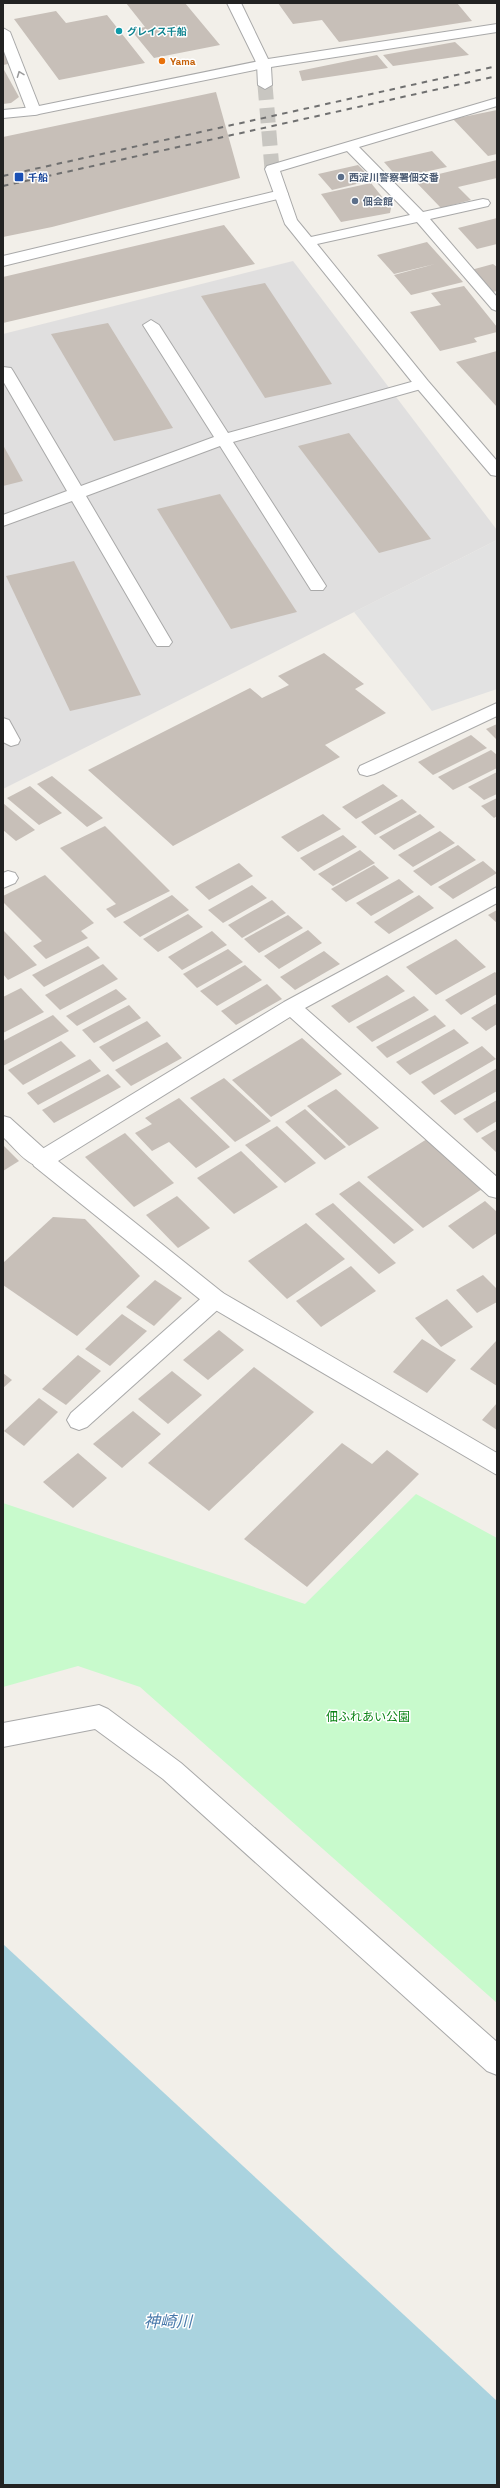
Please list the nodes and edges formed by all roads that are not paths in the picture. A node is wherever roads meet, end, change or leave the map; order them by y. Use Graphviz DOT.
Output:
graph roads {
  1 [pos="234,3"];
  2 [pos="497,28"];
  3 [pos="4,35"];
  4 [pos="264,64"];
  5 [pos="265,85"];
  6 [pos="497,102"];
  7 [pos="34,111"];
  8 [pos="3,114"];
  9 [pos="350,146"];
  10 [pos="281,194"];
  11 [pos="483,203"];
  12 [pos="420,217"];
  13 [pos="307,242"];
  14 [pos="3,261"];
  15 [pos="497,306"];
  16 [pos="151,325"];
  17 [pos="5,371"];
  18 [pos="422,384"];
  19 [pos="224,440"];
  20 [pos="497,471"];
  21 [pos="77,494"];
  22 [pos="3,521"];
  23 [pos="317,586"];
  24 [pos="163,642"];
  25 [pos="497,709"];
  26 [pos="367,770"];
  27 [pos="497,894"];
  28 [pos="291,1007"];
  29 [pos="3,1124"];
  30 [pos="42,1160"];
  31 [pos="497,1190"];
  32 [pos="215,1299"];
  33 [pos="79,1420"];
  34 [pos="497,1465"];
  35 [pos="3,1735"];
  36 [pos="497,2061"];
  1 -- 4 [label="street"];
  2 -- 4 [label="street"];
  7 -- 3 [label="street, one-way"];
  4 -- 5 [label="street"];
  4 -- 7 [label="street"];
  6 -- 9 [label="street"];
  7 -- 8 [label="street"];
  9 -- 10 [label="street"];
  9 -- 12 [label="street"];
  10 -- 13 [label="street"];
  10 -- 14 [label="street"];
  11 -- 12 [label="street"];
  12 -- 13 [label="street"];
  12 -- 15 [label="street"];
  13 -- 18 [label="street"];
  16 -- 19 [label="street"];
  17 -- 21 [label="street"];
  18 -- 19 [label="street"];
  18 -- 20 [label="street"];
  19 -- 21 [label="street"];
  19 -- 23 [label="street"];
  21 -- 22 [label="street"];
  21 -- 24 [label="street"];
  25 -- 26 [label="street"];
  27 -- 28 [label="street"];
  28 -- 30 [label="street"];
  28 -- 31 [label="street"];
  29 -- 30 [label="street"];
  30 -- 32 [label="street"];
  32 -- 33 [label="street"];
  32 -- 34 [label="street"];
  35 -- 36 [label="street"];
}
